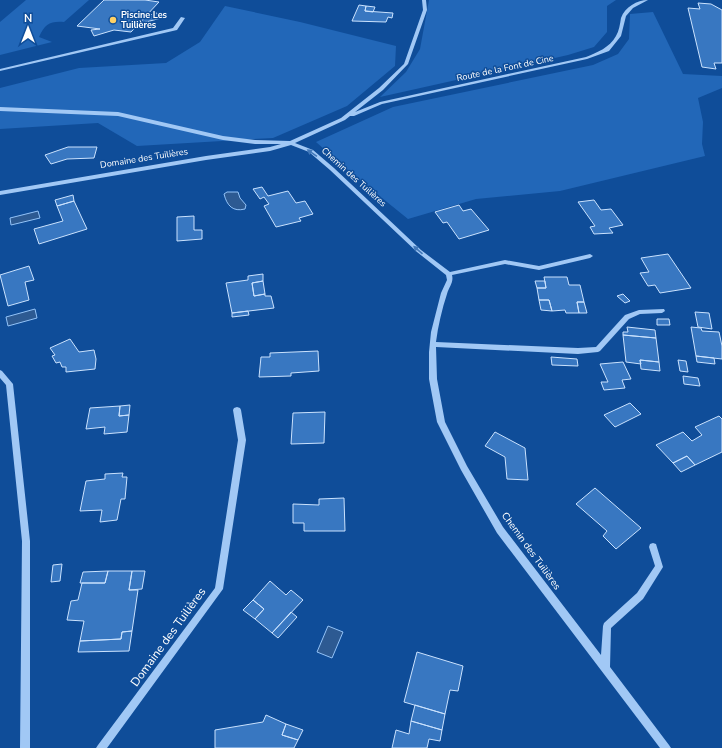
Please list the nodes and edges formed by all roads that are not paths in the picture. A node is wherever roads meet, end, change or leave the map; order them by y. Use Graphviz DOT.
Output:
graph roads {
  1 [pos="424,0"];
  2 [pos="646,0"];
  3 [pos="183,18"];
  4 [pos="0,70"];
  5 [pos="0,110"];
  6 [pos="343,119"];
  7 [pos="291,142"];
  8 [pos="0,193"];
  9 [pos="590,256"];
  10 [pos="449,274"];
  11 [pos="662,311"];
  12 [pos="433,344"];
  13 [pos="0,373"];
  14 [pos="237,410"];
  15 [pos="653,547"];
  16 [pos="605,668"];
  17 [pos="25,748"];
  18 [pos="101,748"];
  19 [pos="666,748"];
  1 -- 6 [label="street"];
  2 -- 6 [label="street, Route de la Font de Cine"];
  3 -- 4 [label="street"];
  5 -- 7 [label="street"];
  6 -- 7 [label="street"];
  7 -- 8 [label="street, Domaine des Tuilières"];
  10 -- 7 [label="street, Chemin des Tuilières, one-way"];
  9 -- 10 [label="street"];
  10 -- 12 [label="street, Chemin des Tuilières"];
  11 -- 12 [label="street"];
  12 -- 16 [label="street, Chemin des Tuilières"];
  13 -- 17 [label="street"];
  14 -- 18 [label="street, Domaine des Tuilières"];
  15 -- 16 [label="street"];
  16 -- 19 [label="street, Chemin des Tuilières"];
}
